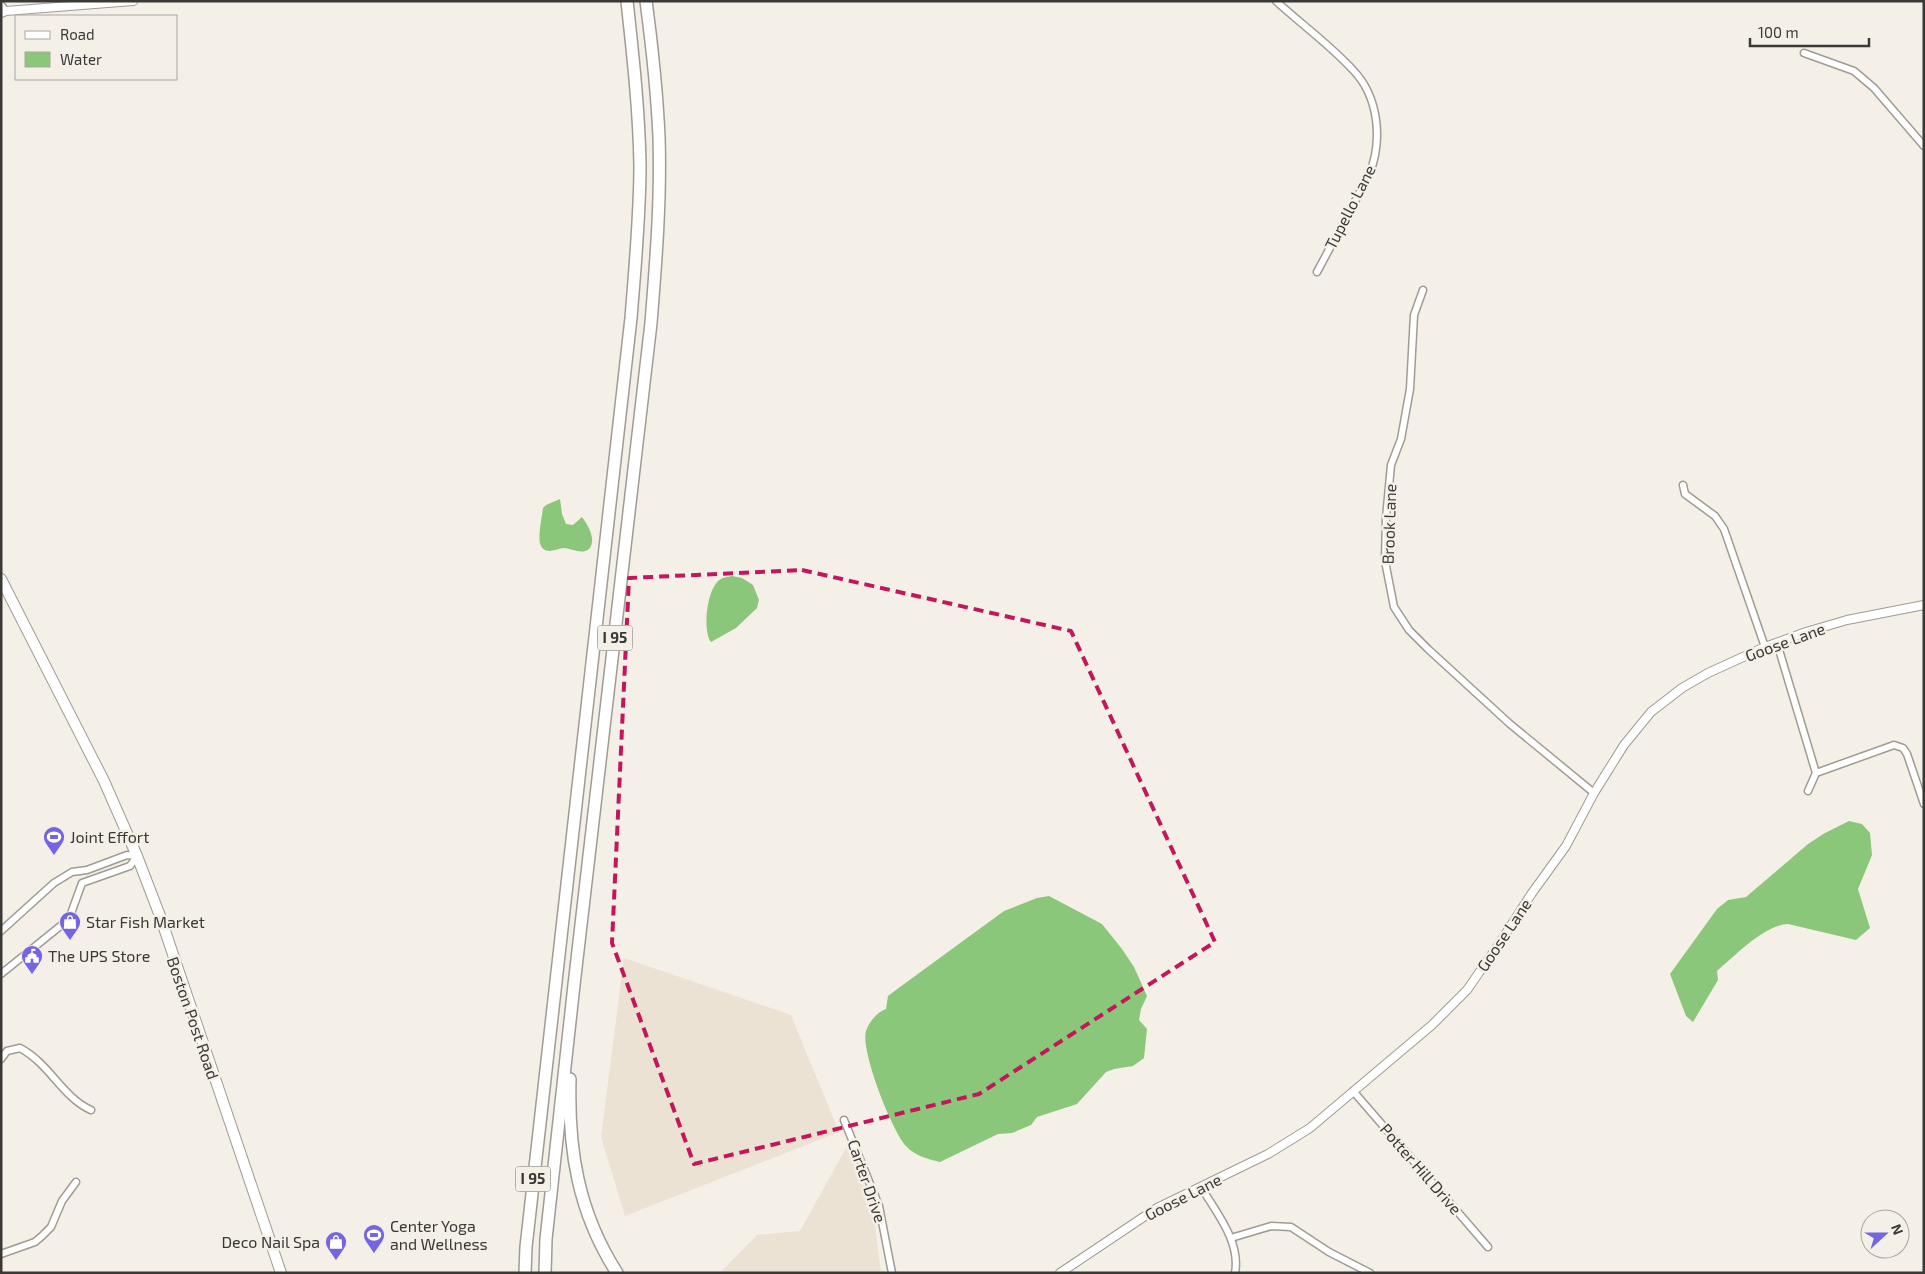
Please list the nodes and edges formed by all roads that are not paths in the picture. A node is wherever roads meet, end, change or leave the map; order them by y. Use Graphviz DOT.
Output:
graph roads {
  1 [pos="133,1"];
  2 [pos="627,1"];
  3 [pos="646,1"];
  4 [pos="1276,1"];
  5 [pos="3,10"];
  6 [pos="1804,53"];
  7 [pos="1924,146"];
  8 [pos="1317,272"];
  9 [pos="1423,290"];
  10 [pos="1683,485"];
  11 [pos="1,579"];
  12 [pos="1924,605"];
  13 [pos="1776,643"];
  14 [pos="1765,648"];
  15 [pos="1816,773"];
  16 [pos="1808,792"];
  17 [pos="1594,793"];
  18 [pos="1924,804"];
  19 [pos="137,856"];
  20 [pos="1,931"];
  21 [pos="1,974"];
  22 [pos="574,985"];
  23 [pos="1,1059"];
  24 [pos="1354,1091"];
  25 [pos="91,1110"];
  26 [pos="844,1120"];
  27 [pos="76,1182"];
  28 [pos="1201,1187"];
  29 [pos="1231,1238"];
  30 [pos="1488,1247"];
  31 [pos="1,1254"];
  32 [pos="281,1273"];
  33 [pos="524,1273"];
  34 [pos="544,1273"];
  35 [pos="617,1273"];
  36 [pos="892,1273"];
  37 [pos="1060,1273"];
  38 [pos="1236,1273"];
  39 [pos="1370,1273"];
  1 -- 5 [label="street"];
  2 -- 33 [label="highway, I 95"];
  3 -- 22 [label="highway, I 95"];
  4 -- 8 [label="street, Tupello Lane"];
  6 -- 7 [label="street"];
  9 -- 17 [label="street, Brook Lane"];
  10 -- 14 [label="street"];
  11 -- 19 [label="main road, Boston Post Road"];
  12 -- 13 [label="street, Goose Lane"];
  13 -- 14 [label="street, Goose Lane"];
  13 -- 15 [label="street"];
  14 -- 17 [label="street, Goose Lane"];
  15 -- 16 [label="street"];
  15 -- 18 [label="street"];
  17 -- 24 [label="street, Goose Lane"];
  19 -- 20 [label="street"];
  19 -- 21 [label="street"];
  19 -- 32 [label="main road, Boston Post Road"];
  22 -- 34 [label="highway, I 95"];
  22 -- 35 [label="highway"];
  23 -- 25 [label="street"];
  24 -- 28 [label="street, Goose Lane"];
  24 -- 30 [label="street, Potter Hill Drive"];
  26 -- 36 [label="street, Carter Drive"];
  27 -- 31 [label="street"];
  28 -- 29 [label="street"];
  28 -- 37 [label="street, Goose Lane"];
  29 -- 38 [label="street"];
  29 -- 39 [label="street"];
}
